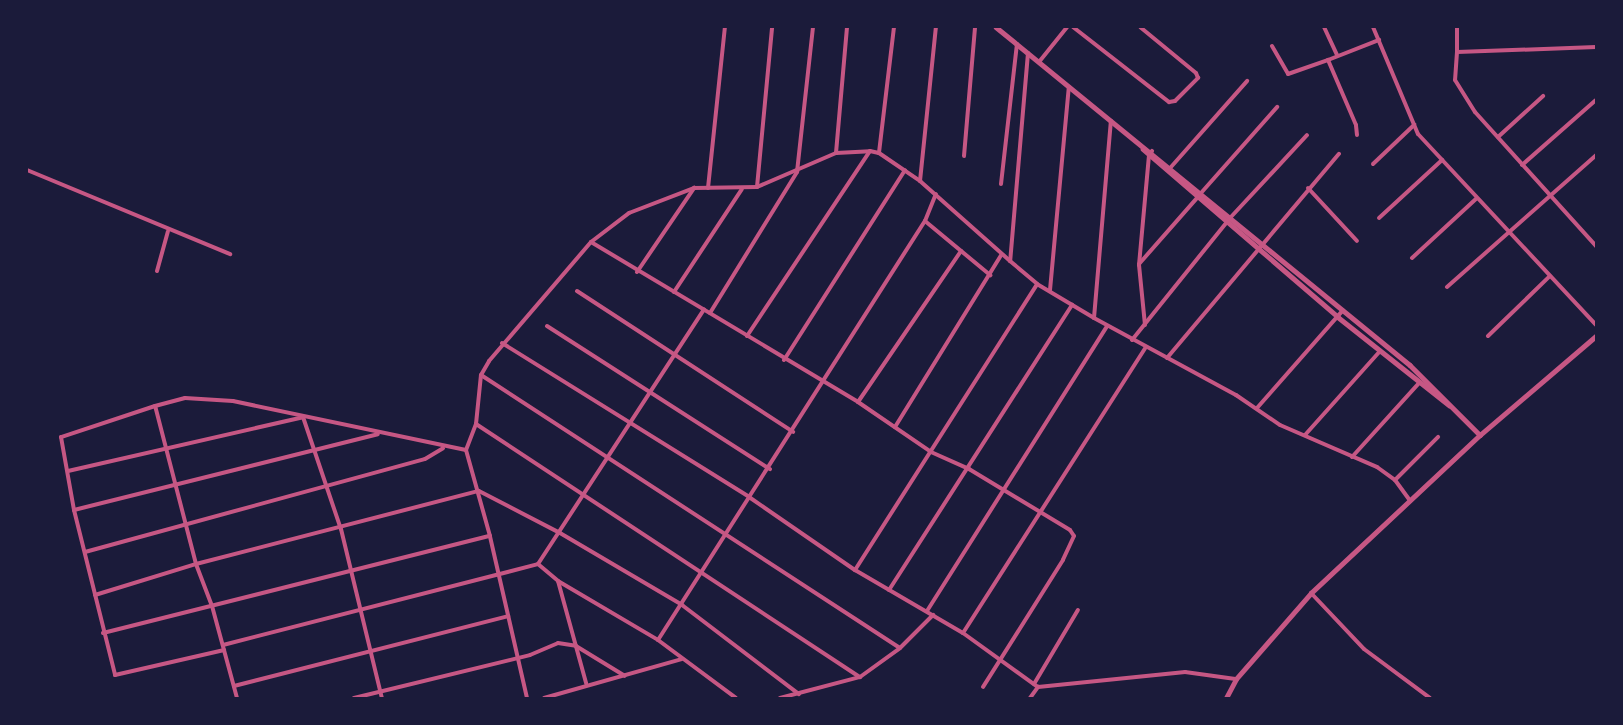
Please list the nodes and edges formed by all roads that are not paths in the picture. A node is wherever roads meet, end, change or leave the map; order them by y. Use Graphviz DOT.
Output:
graph roads {
  1 [pos="725,27"];
  2 [pos="772,27"];
  3 [pos="813,27"];
  4 [pos="847,27"];
  5 [pos="894,27"];
  6 [pos="936,27"];
  7 [pos="975,27"];
  8 [pos="996,27"];
  9 [pos="1067,27"];
  10 [pos="1073,27"];
  11 [pos="1140,27"];
  12 [pos="1324,27"];
  13 [pos="1373,27"];
  14 [pos="1457,27"];
  15 [pos="1379,40"];
  16 [pos="1017,44"];
  17 [pos="1272,46"];
  18 [pos="1596,47"];
  19 [pos="1028,52"];
  20 [pos="1457,52"];
  21 [pos="1337,55"];
  22 [pos="1328,60"];
  23 [pos="1039,62"];
  24 [pos="1247,81"];
  25 [pos="1069,86"];
  26 [pos="1543,96"];
  27 [pos="1596,100"];
  28 [pos="1277,107"];
  29 [pos="1111,121"];
  30 [pos="1414,125"];
  31 [pos="1307,135"];
  32 [pos="1357,135"];
  33 [pos="1498,137"];
  34 [pos="870,151"];
  35 [pos="836,153"];
  36 [pos="879,153"];
  37 [pos="1151,154"];
  38 [pos="1339,154"];
  39 [pos="1596,155"];
  40 [pos="964,156"];
  41 [pos="1442,160"];
  42 [pos="1373,164"];
  43 [pos="1522,165"];
  44 [pos="1171,167"];
  45 [pos="27,170"];
  46 [pos="905,170"];
  47 [pos="797,172"];
  48 [pos="920,181"];
  49 [pos="1001,184"];
  50 [pos="757,187"];
  51 [pos="694,188"];
  52 [pos="1308,188"];
  53 [pos="708,189"];
  54 [pos="742,189"];
  55 [pos="1201,193"];
  56 [pos="936,194"];
  57 [pos="1197,198"];
  58 [pos="1477,198"];
  59 [pos="1550,198"];
  60 [pos="1230,218"];
  61 [pos="1379,218"];
  62 [pos="925,221"];
  63 [pos="1225,223"];
  64 [pos="168,231"];
  65 [pos="1510,233"];
  66 [pos="1596,234"];
  67 [pos="1590,240"];
  68 [pos="1357,241"];
  69 [pos="591,243"];
  70 [pos="1596,246"];
  71 [pos="1259,247"];
  72 [pos="961,251"];
  73 [pos="230,254"];
  74 [pos="1002,254"];
  75 [pos="1412,258"];
  76 [pos="1010,261"];
  77 [pos="1139,265"];
  78 [pos="157,271"];
  79 [pos="637,272"];
  80 [pos="1295,272"];
  81 [pos="990,275"];
  82 [pos="1550,276"];
  83 [pos="1291,278"];
  84 [pos="1037,284"];
  85 [pos="1447,287"];
  86 [pos="1050,290"];
  87 [pos="577,291"];
  88 [pos="674,292"];
  89 [pos="1072,305"];
  90 [pos="704,309"];
  91 [pos="1343,310"];
  92 [pos="710,313"];
  93 [pos="1338,317"];
  94 [pos="1094,318"];
  95 [pos="1145,325"];
  96 [pos="547,326"];
  97 [pos="1107,326"];
  98 [pos="1596,326"];
  99 [pos="1367,329"];
  100 [pos="1361,334"];
  101 [pos="747,336"];
  102 [pos="1488,336"];
  103 [pos="1596,336"];
  104 [pos="1132,340"];
  105 [pos="502,343"];
  106 [pos="1145,348"];
  107 [pos="1380,351"];
  108 [pos="676,356"];
  109 [pos="1167,358"];
  110 [pos="784,360"];
  111 [pos="1410,365"];
  112 [pos="1405,370"];
  113 [pos="481,375"];
  114 [pos="820,381"];
  115 [pos="1419,383"];
  116 [pos="651,393"];
  117 [pos="858,402"];
  118 [pos="1451,405"];
  119 [pos="155,406"];
  120 [pos="1257,408"];
  121 [pos="303,417"];
  122 [pos="632,422"];
  123 [pos="476,424"];
  124 [pos="895,428"];
  125 [pos="793,432"];
  126 [pos="382,433"];
  127 [pos="1305,435"];
  128 [pos="1480,435"];
  129 [pos="1438,437"];
  130 [pos="166,448"];
  131 [pos="443,448"];
  132 [pos="315,449"];
  133 [pos="466,450"];
  134 [pos="931,452"];
  135 [pos="1352,457"];
  136 [pos="607,459"];
  137 [pos="770,469"];
  138 [pos="969,469"];
  139 [pos="68,471"];
  140 [pos="1395,480"];
  141 [pos="175,483"];
  142 [pos="328,486"];
  143 [pos="479,490"];
  144 [pos="1005,490"];
  145 [pos="585,494"];
  146 [pos="749,497"];
  147 [pos="1411,502"];
  148 [pos="74,510"];
  149 [pos="1041,512"];
  150 [pos="186,525"];
  151 [pos="341,529"];
  152 [pos="560,533"];
  153 [pos="490,536"];
  154 [pos="726,537"];
  155 [pos="85,552"];
  156 [pos="196,564"];
  157 [pos="538,564"];
  158 [pos="855,570"];
  159 [pos="353,571"];
  160 [pos="704,572"];
  161 [pos="500,576"];
  162 [pos="558,581"];
  163 [pos="889,590"];
  164 [pos="1311,593"];
  165 [pos="95,595"];
  166 [pos="682,605"];
  167 [pos="212,606"];
  168 [pos="1078,610"];
  169 [pos="362,611"];
  170 [pos="927,611"];
  171 [pos="933,615"];
  172 [pos="508,616"];
  173 [pos="104,633"];
  174 [pos="963,633"];
  175 [pos="658,640"];
  176 [pos="576,646"];
  177 [pos="223,647"];
  178 [pos="900,648"];
  179 [pos="372,653"];
  180 [pos="518,658"];
  181 [pos="999,658"];
  182 [pos="683,659"];
  183 [pos="625,676"];
  184 [pos="860,677"];
  185 [pos="1236,679"];
  186 [pos="586,683"];
  187 [pos="1036,685"];
  188 [pos="234,686"];
  189 [pos="983,687"];
  190 [pos="381,692"];
  191 [pos="799,694"];
  192 [pos="237,698"];
  193 [pos="354,698"];
  194 [pos="382,698"];
  195 [pos="526,698"];
  196 [pos="544,698"];
  197 [pos="736,698"];
  198 [pos="780,698"];
  199 [pos="1030,698"];
  200 [pos="1226,698"];
  201 [pos="1430,698"];
  1 -- 53 [label="street"];
  2 -- 50 [label="street"];
  3 -- 47 [label="street"];
  4 -- 35 [label="street"];
  5 -- 36 [label="street"];
  6 -- 48 [label="street"];
  7 -- 40 [label="street"];
  8 -- 16 [label="street"];
  9 -- 23 [label="street"];
  10 -- 11 [label="street"];
  12 -- 21 [label="street"];
  13 -- 15 [label="street"];
  14 -- 20 [label="street"];
  15 -- 21 [label="street"];
  15 -- 30 [label="street"];
  16 -- 19 [label="street"];
  16 -- 49 [label="street"];
  17 -- 22 [label="street"];
  18 -- 20 [label="street"];
  19 -- 23 [label="street"];
  19 -- 76 [label="street"];
  20 -- 33 [label="street"];
  21 -- 22 [label="street"];
  22 -- 32 [label="street"];
  23 -- 25 [label="street"];
  24 -- 44 [label="street"];
  25 -- 29 [label="street"];
  25 -- 86 [label="street"];
  26 -- 33 [label="street"];
  27 -- 43 [label="street"];
  28 -- 55 [label="street"];
  29 -- 37 [label="street"];
  29 -- 94 [label="street"];
  30 -- 41 [label="street"];
  30 -- 42 [label="street"];
  31 -- 60 [label="street"];
  33 -- 43 [label="street"];
  34 -- 35 [label="street"];
  34 -- 36 [label="street"];
  34 -- 101 [label="street"];
  35 -- 47 [label="street"];
  36 -- 46 [label="street"];
  37 -- 44 [label="street"];
  37 -- 57 [label="street"];
  37 -- 77 [label="street"];
  38 -- 52 [label="street"];
  39 -- 59 [label="street"];
  41 -- 58 [label="street"];
  41 -- 61 [label="street"];
  43 -- 59 [label="street"];
  44 -- 55 [label="street"];
  45 -- 64 [label="street"];
  46 -- 48 [label="street"];
  46 -- 110 [label="street"];
  47 -- 50 [label="street"];
  47 -- 92 [label="street"];
  48 -- 56 [label="street"];
  50 -- 54 [label="street"];
  51 -- 53 [label="street"];
  51 -- 69 [label="street"];
  51 -- 79 [label="street"];
  52 -- 68 [label="street"];
  52 -- 71 [label="street"];
  53 -- 54 [label="street"];
  54 -- 88 [label="street"];
  55 -- 60 [label="street"];
  56 -- 62 [label="street"];
  56 -- 74 [label="street"];
  57 -- 63 [label="street"];
  57 -- 77 [label="street"];
  58 -- 65 [label="street"];
  58 -- 75 [label="street"];
  59 -- 65 [label="street"];
  59 -- 67 [label="street"];
  60 -- 63 [label="street"];
  60 -- 71 [label="street"];
  62 -- 72 [label="street"];
  62 -- 114 [label="street"];
  63 -- 71 [label="street"];
  63 -- 95 [label="street"];
  64 -- 73 [label="street"];
  64 -- 78 [label="street"];
  65 -- 82 [label="street"];
  65 -- 85 [label="street"];
  66 -- 67 [label="street"];
  67 -- 70 [label="street"];
  69 -- 79 [label="street"];
  69 -- 105 [label="street"];
  71 -- 80 [label="street"];
  71 -- 83 [label="street"];
  71 -- 109 [label="street"];
  72 -- 81 [label="street"];
  72 -- 117 [label="street"];
  74 -- 76 [label="street"];
  74 -- 81 [label="street"];
  76 -- 84 [label="street"];
  77 -- 95 [label="street"];
  79 -- 88 [label="street"];
  80 -- 83 [label="street"];
  80 -- 91 [label="street"];
  81 -- 124 [label="street"];
  82 -- 98 [label="street"];
  82 -- 102 [label="street"];
  83 -- 93 [label="street"];
  84 -- 86 [label="street"];
  84 -- 134 [label="street"];
  86 -- 89 [label="street"];
  87 -- 108 [label="street"];
  88 -- 90 [label="street"];
  89 -- 94 [label="street"];
  89 -- 138 [label="street"];
  90 -- 92 [label="street"];
  90 -- 108 [label="street"];
  91 -- 93 [label="street"];
  91 -- 99 [label="street"];
  92 -- 101 [label="street"];
  93 -- 100 [label="street"];
  93 -- 120 [label="street"];
  94 -- 97 [label="street"];
  95 -- 104 [label="street"];
  96 -- 116 [label="street"];
  97 -- 104 [label="street"];
  97 -- 144 [label="street"];
  99 -- 100 [label="street"];
  99 -- 111 [label="street"];
  100 -- 107 [label="street"];
  101 -- 110 [label="street"];
  103 -- 128 [label="street"];
  104 -- 106 [label="street"];
  105 -- 113 [label="street"];
  105 -- 122 [label="street"];
  106 -- 109 [label="street"];
  106 -- 149 [label="street"];
  107 -- 112 [label="street"];
  107 -- 127 [label="street"];
  108 -- 116 [label="street"];
  108 -- 125 [label="street"];
  109 -- 120 [label="street"];
  110 -- 114 [label="street"];
  111 -- 112 [label="street"];
  111 -- 118 [label="street"];
  112 -- 115 [label="street"];
  113 -- 123 [label="street"];
  113 -- 136 [label="street"];
  114 -- 117 [label="street"];
  114 -- 125 [label="street"];
  115 -- 118 [label="street"];
  115 -- 135 [label="street"];
  116 -- 122 [label="street"];
  116 -- 137 [label="street"];
  117 -- 124 [label="street"];
  118 -- 128 [label="street"];
  119 -- 121 [label="street"];
  119 -- 130 [label="street"];
  119 -- 139 [label="street"];
  120 -- 127 [label="street"];
  121 -- 126 [label="street"];
  121 -- 130 [label="street"];
  121 -- 132 [label="street"];
  122 -- 136 [label="street"];
  122 -- 146 [label="street"];
  123 -- 133 [label="street"];
  123 -- 145 [label="street"];
  124 -- 134 [label="street"];
  125 -- 137 [label="street"];
  126 -- 131 [label="street"];
  126 -- 132 [label="street"];
  127 -- 135 [label="street"];
  128 -- 147 [label="street"];
  129 -- 140 [label="street"];
  130 -- 139 [label="street"];
  130 -- 141 [label="street"];
  131 -- 133 [label="street"];
  131 -- 142 [label="street"];
  132 -- 141 [label="street"];
  132 -- 142 [label="street"];
  133 -- 143 [label="street"];
  134 -- 138 [label="street"];
  134 -- 158 [label="street"];
  135 -- 140 [label="street"];
  136 -- 145 [label="street"];
  136 -- 154 [label="street"];
  137 -- 146 [label="street"];
  138 -- 144 [label="street"];
  138 -- 163 [label="street"];
  139 -- 148 [label="street"];
  140 -- 147 [label="street"];
  141 -- 148 [label="street"];
  141 -- 150 [label="street"];
  142 -- 150 [label="street"];
  142 -- 151 [label="street"];
  143 -- 151 [label="street"];
  143 -- 152 [label="street"];
  143 -- 153 [label="street"];
  144 -- 149 [label="street"];
  144 -- 170 [label="street"];
  145 -- 152 [label="street"];
  145 -- 160 [label="street"];
  146 -- 154 [label="street"];
  146 -- 158 [label="street"];
  147 -- 164 [label="street"];
  148 -- 155 [label="street"];
  149 -- 174 [label="street"];
  149 -- 181 [label="street"];
  150 -- 155 [label="street"];
  150 -- 156 [label="street"];
  151 -- 156 [label="street"];
  151 -- 159 [label="street"];
  152 -- 157 [label="street"];
  152 -- 166 [label="street"];
  153 -- 159 [label="street"];
  153 -- 161 [label="street"];
  154 -- 160 [label="street"];
  154 -- 178 [label="street"];
  155 -- 165 [label="street"];
  156 -- 165 [label="street"];
  156 -- 167 [label="street"];
  157 -- 161 [label="street"];
  157 -- 162 [label="street"];
  158 -- 163 [label="street"];
  159 -- 167 [label="street"];
  159 -- 169 [label="street"];
  160 -- 166 [label="street"];
  160 -- 184 [label="street"];
  161 -- 169 [label="street"];
  161 -- 172 [label="street"];
  162 -- 175 [label="street"];
  162 -- 176 [label="street"];
  163 -- 170 [label="street"];
  164 -- 185 [label="street"];
  164 -- 201 [label="street"];
  165 -- 173 [label="street"];
  166 -- 175 [label="street"];
  166 -- 191 [label="street"];
  167 -- 173 [label="street"];
  167 -- 177 [label="street"];
  168 -- 187 [label="street"];
  169 -- 177 [label="street"];
  169 -- 179 [label="street"];
  170 -- 171 [label="street"];
  171 -- 174 [label="street"];
  171 -- 178 [label="street"];
  172 -- 179 [label="street"];
  172 -- 180 [label="street"];
  173 -- 177 [label="street"];
  174 -- 181 [label="street"];
  175 -- 182 [label="street"];
  176 -- 180 [label="street"];
  176 -- 183 [label="street"];
  176 -- 186 [label="street"];
  177 -- 188 [label="street"];
  178 -- 184 [label="street"];
  179 -- 188 [label="street"];
  179 -- 190 [label="street"];
  180 -- 190 [label="street"];
  180 -- 195 [label="street"];
  181 -- 187 [label="street"];
  181 -- 189 [label="street"];
  182 -- 183 [label="street"];
  182 -- 197 [label="street"];
  183 -- 186 [label="street"];
  184 -- 191 [label="street"];
  185 -- 187 [label="street"];
  185 -- 200 [label="street"];
  186 -- 196 [label="street"];
  187 -- 199 [label="street"];
  188 -- 192 [label="street"];
  190 -- 193 [label="street"];
  190 -- 194 [label="street"];
  191 -- 198 [label="street"];
}
